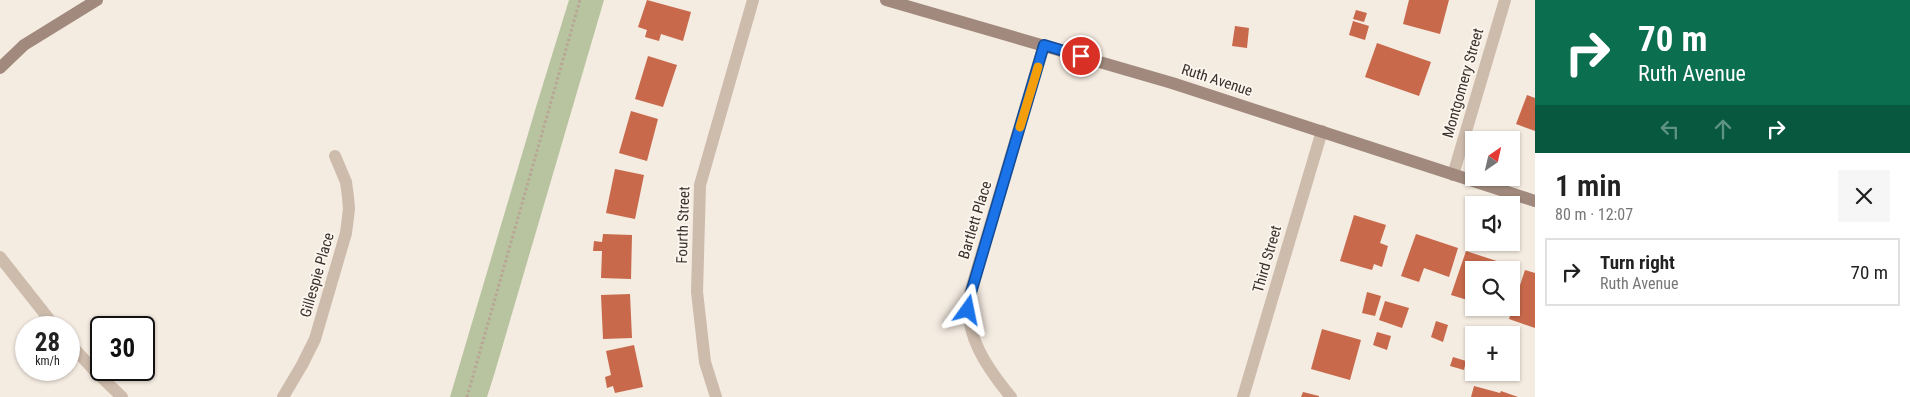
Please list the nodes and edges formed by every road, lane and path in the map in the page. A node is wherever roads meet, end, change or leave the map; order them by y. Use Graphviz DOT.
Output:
graph roads {
  1 [pos="97,0"];
  2 [pos="580,0"];
  3 [pos="753,0"];
  4 [pos="886,0"];
  5 [pos="1504,0"];
  6 [pos="1044,45"];
  7 [pos="0,68"];
  8 [pos="1322,131"];
  9 [pos="334,156"];
  10 [pos="1453,174"];
  11 [pos="1535,201"];
  12 [pos="0,257"];
  13 [pos="47,316"];
  14 [pos="80,355"];
  15 [pos="122,397"];
  16 [pos="283,397"];
  17 [pos="467,397"];
  18 [pos="716,397"];
  19 [pos="1011,397"];
  20 [pos="1243,397"];
  1 -- 7 [label="main road"];
  2 -- 17 [label="path"];
  3 -- 18 [label="street, Fourth Street"];
  4 -- 6 [label="main road, Ruth Avenue"];
  5 -- 10 [label="street, Montgomery Street"];
  6 -- 8 [label="main road, Ruth Avenue"];
  6 -- 19 [label="street, Bartlett Place"];
  8 -- 10 [label="main road, Ruth Avenue"];
  8 -- 20 [label="street, Third Street"];
  9 -- 16 [label="street, Gillespie Place"];
  10 -- 11 [label="main road, Ruth Avenue"];
  12 -- 13 [label="street"];
  14 -- 15 [label="street"];
}
